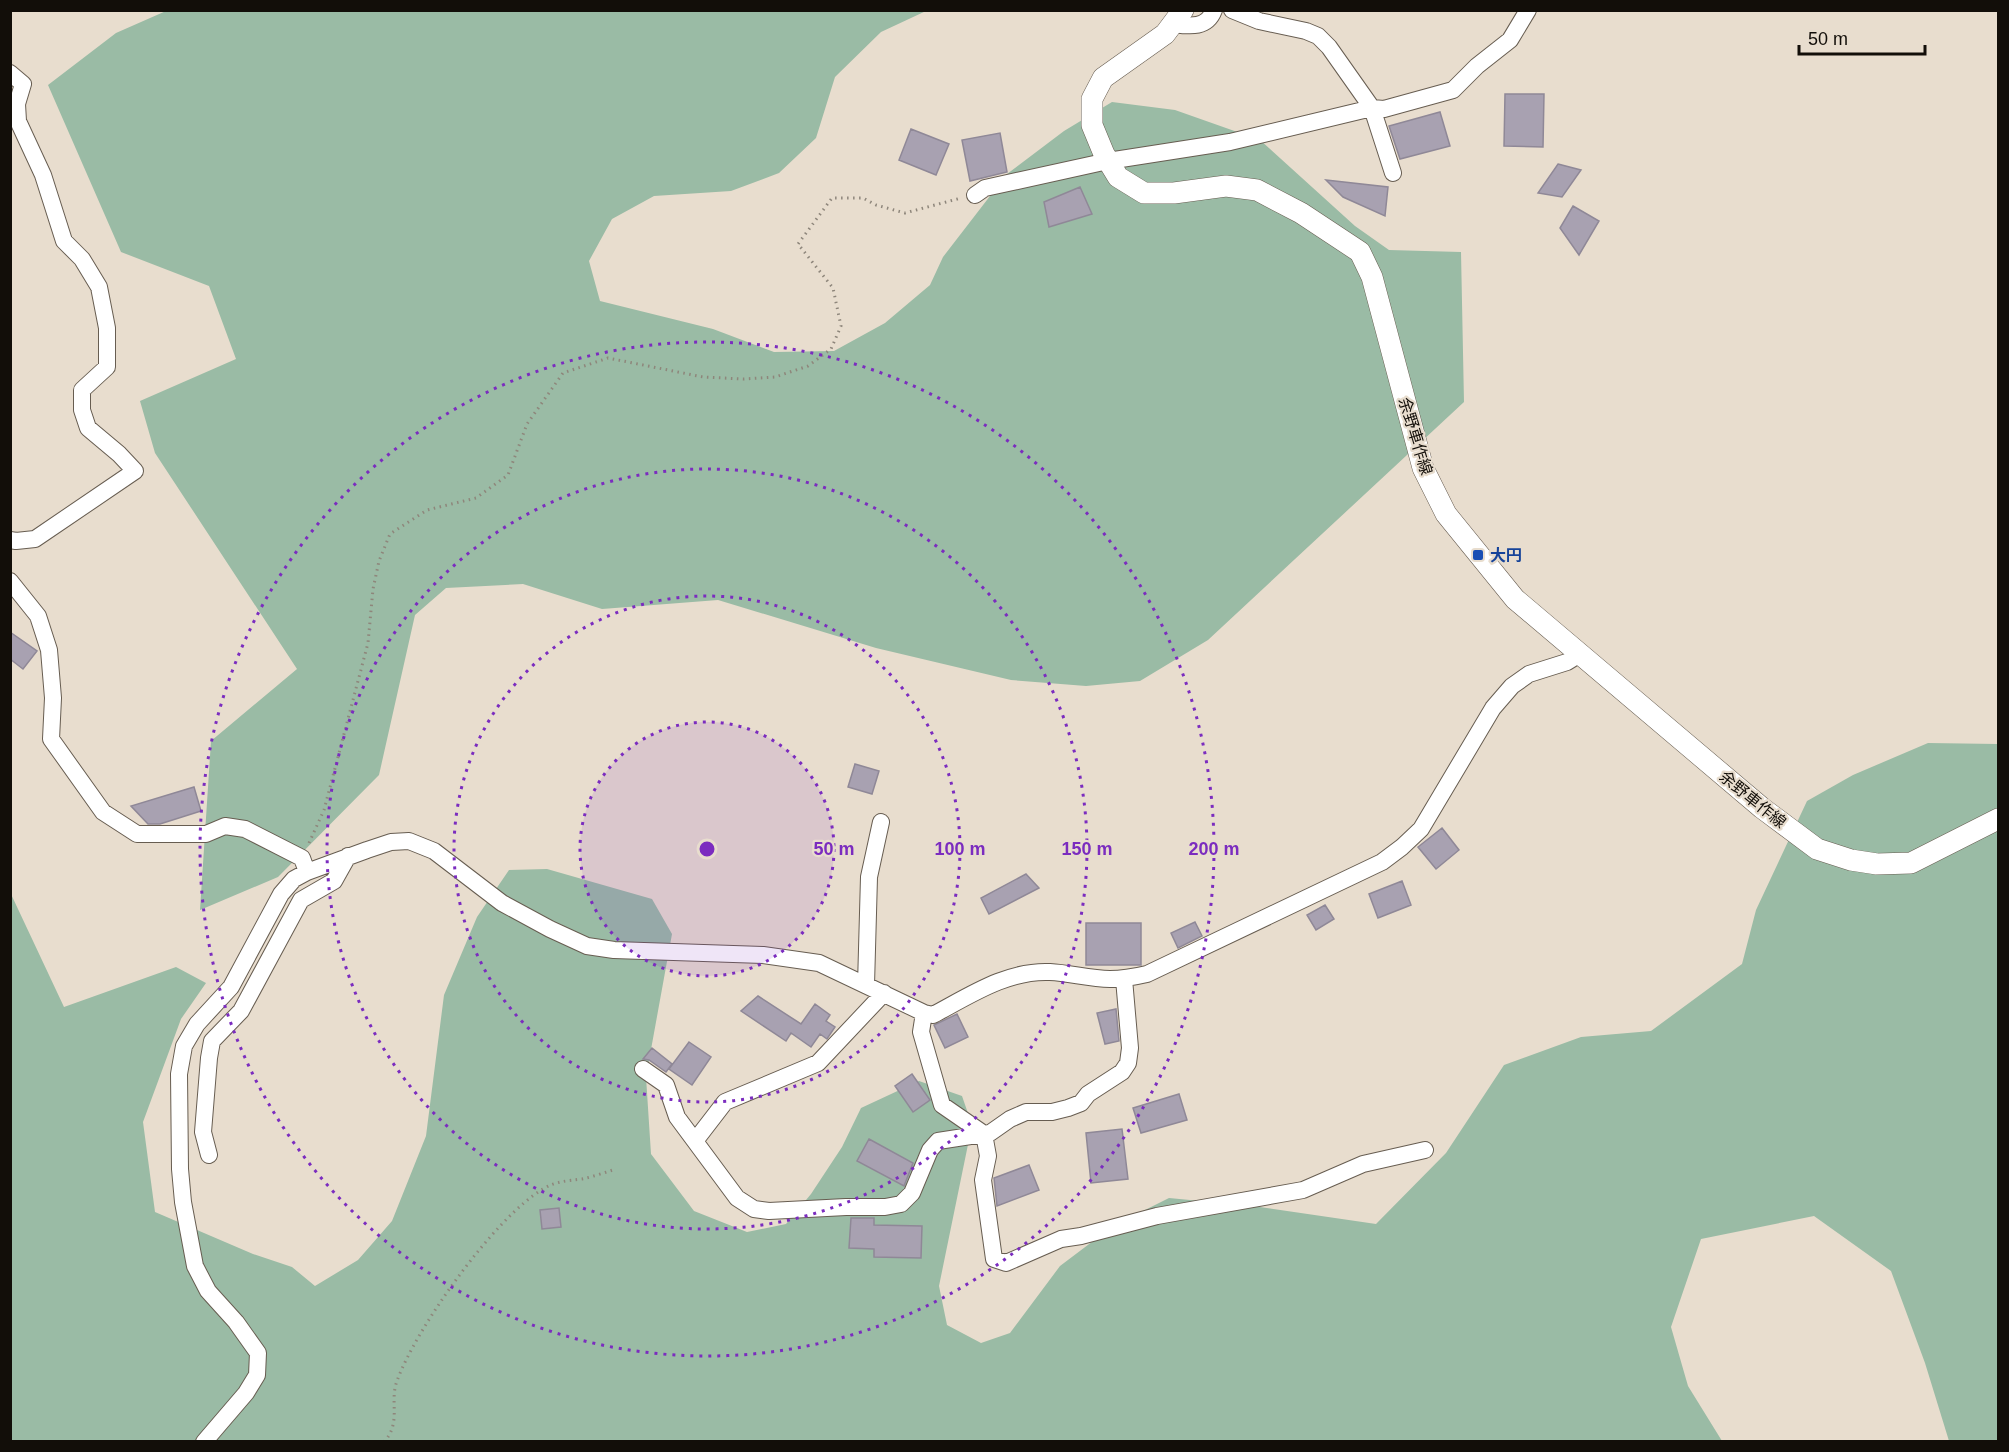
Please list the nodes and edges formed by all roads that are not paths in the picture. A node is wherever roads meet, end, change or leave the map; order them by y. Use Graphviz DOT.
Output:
graph roads {
  1 [pos="1215,10"];
  2 [pos="1232,10"];
  3 [pos="1528,10"];
  4 [pos="1178,17"];
  5 [pos="10,73"];
  6 [pos="1372,108"];
  7 [pos="1108,161"];
  8 [pos="1393,173"];
  9 [pos="975,195"];
  10 [pos="10,540"];
  11 [pos="10,581"];
  12 [pos="1580,654"];
  13 [pos="1998,819"];
  14 [pos="881,822"];
  15 [pos="348,856"];
  16 [pos="304,865"];
  17 [pos="1124,979"];
  18 [pos="866,985"];
  19 [pos="884,993"];
  20 [pos="924,1013"];
  21 [pos="642,1069"];
  22 [pos="984,1134"];
  23 [pos="695,1141"];
  24 [pos="1425,1150"];
  25 [pos="209,1155"];
  26 [pos="204,1442"];
  1 -- 4 [label="street"];
  2 -- 6 [label="street"];
  3 -- 6 [label="street"];
  4 -- 7 [label="main road, 余野車作線"];
  5 -- 10 [label="street"];
  6 -- 7 [label="street"];
  6 -- 8 [label="street"];
  7 -- 9 [label="street"];
  7 -- 12 [label="main road, 余野車作線"];
  11 -- 16 [label="street"];
  12 -- 13 [label="main road, 余野車作線"];
  12 -- 17 [label="street"];
  14 -- 18 [label="street"];
  15 -- 16 [label="street"];
  15 -- 18 [label="street"];
  15 -- 25 [label="street"];
  16 -- 26 [label="street"];
  17 -- 20 [label="street"];
  17 -- 22 [label="street"];
  18 -- 19 [label="street"];
  19 -- 20 [label="street"];
  19 -- 23 [label="street"];
  20 -- 22 [label="street"];
  21 -- 23 [label="street"];
  22 -- 23 [label="street"];
  22 -- 24 [label="street"];
}
